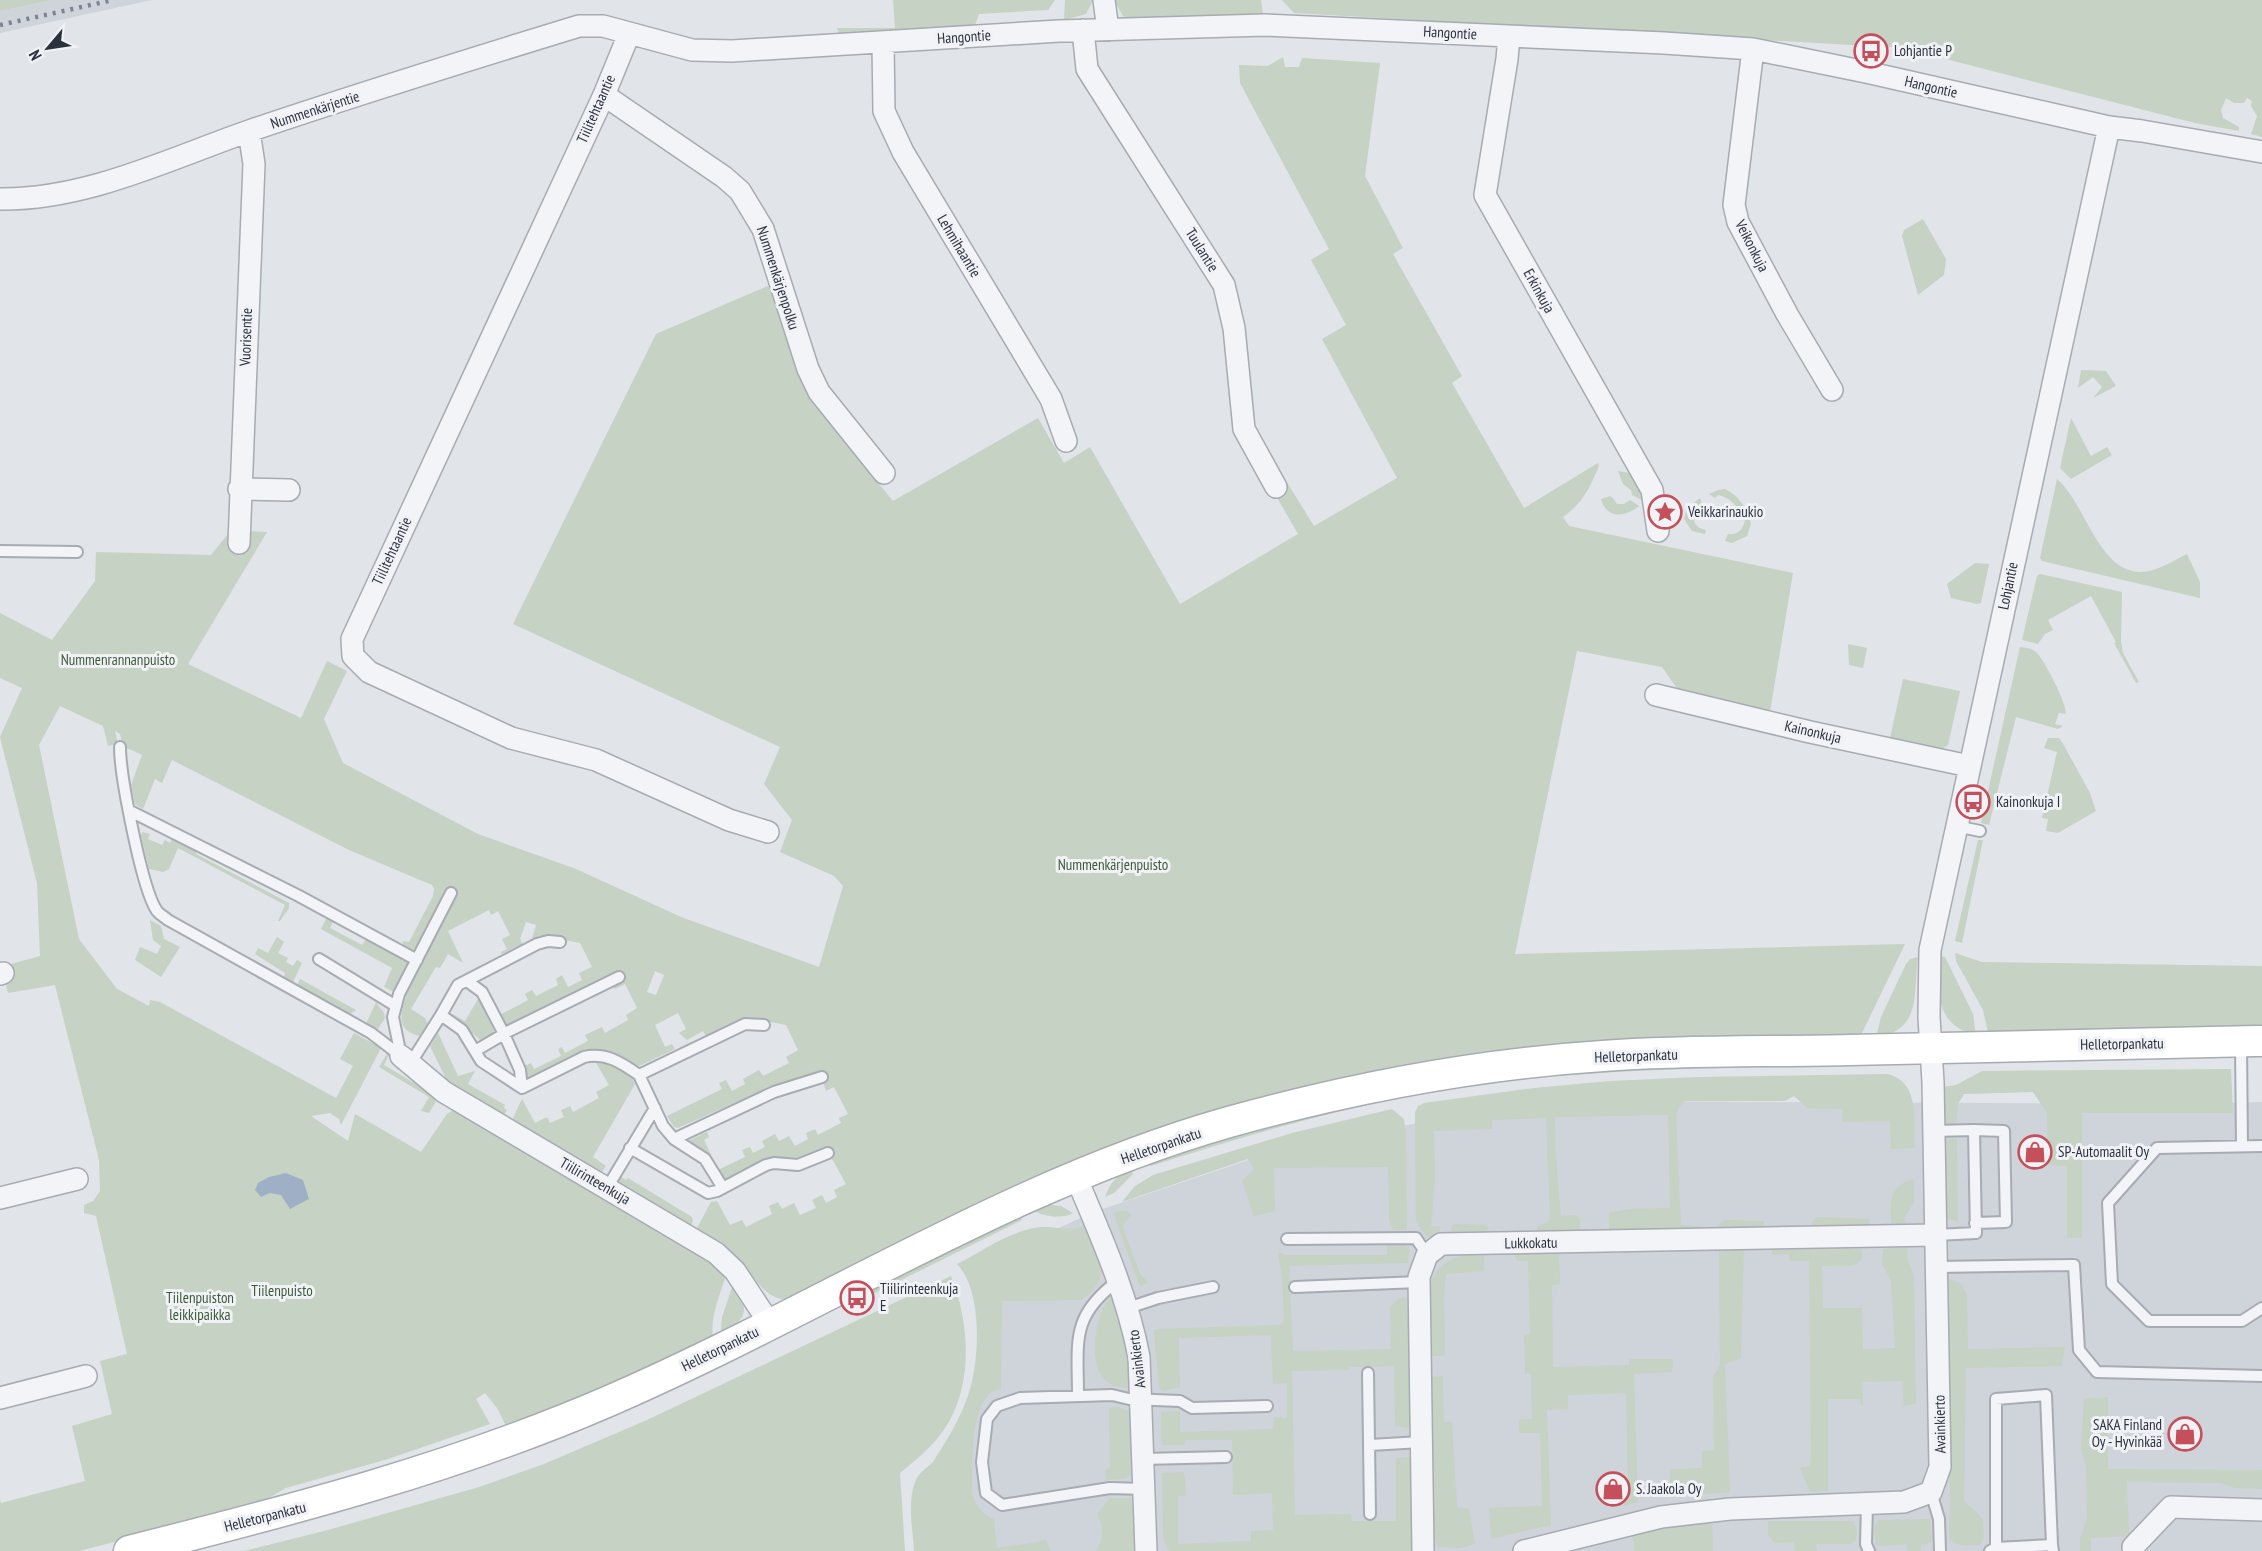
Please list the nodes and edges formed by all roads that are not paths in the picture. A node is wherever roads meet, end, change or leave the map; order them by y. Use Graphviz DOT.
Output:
graph roads {
  1 [pos="1104,0"];
  2 [pos="1083,30"];
  3 [pos="1108,30"];
  4 [pos="629,34"];
  5 [pos="1509,36"];
  6 [pos="883,43"];
  7 [pos="1753,49"];
  8 [pos="604,95"];
  9 [pos="2109,127"];
  10 [pos="249,131"];
  11 [pos="2262,152"];
  12 [pos="0,199"];
  13 [pos="1832,390"];
  14 [pos="1066,441"];
  15 [pos="884,473"];
  16 [pos="1276,487"];
  17 [pos="240,489"];
  18 [pos="289,490"];
  19 [pos="1658,531"];
  20 [pos="239,543"];
  21 [pos="0,550"];
  22 [pos="77,552"];
  23 [pos="1656,695"];
  24 [pos="120,747"];
  25 [pos="1970,766"];
  26 [pos="130,810"];
  27 [pos="1956,826"];
  28 [pos="1980,831"];
  29 [pos="768,832"];
  30 [pos="451,893"];
  31 [pos="560,942"];
  32 [pos="319,959"];
  33 [pos="417,960"];
  34 [pos="619,977"];
  35 [pos="467,981"];
  36 [pos="396,1006"];
  37 [pos="441,1015"];
  38 [pos="764,1025"];
  39 [pos="504,1034"];
  40 [pos="2251,1041"];
  41 [pos="1930,1047"];
  42 [pos="475,1051"];
  43 [pos="405,1060"];
  44 [pos="639,1075"];
  45 [pos="822,1077"];
  46 [pos="522,1088"];
  47 [pos="655,1108"];
  48 [pos="1974,1130"];
  49 [pos="1934,1131"];
  50 [pos="674,1139"];
  51 [pos="2242,1146"];
  52 [pos="2262,1146"];
  53 [pos="630,1148"];
  54 [pos="828,1153"];
  55 [pos="1076,1177"];
  56 [pos="77,1179"];
  57 [pos="607,1188"];
  58 [pos="723,1188"];
  59 [pos="0,1198"];
  60 [pos="1975,1223"];
  61 [pos="1935,1234"];
  62 [pos="1287,1239"];
  63 [pos="1427,1255"];
  64 [pos="1936,1267"];
  65 [pos="1119,1280"];
  66 [pos="1419,1282"];
  67 [pos="1213,1287"];
  68 [pos="1295,1287"];
  69 [pos="1128,1308"];
  70 [pos="2262,1308"];
  71 [pos="770,1324"];
  72 [pos="1368,1372"];
  73 [pos="86,1376"];
  74 [pos="2262,1376"];
  75 [pos="1078,1396"];
  76 [pos="0,1398"];
  77 [pos="1141,1399"];
  78 [pos="1267,1406"];
  79 [pos="1421,1442"];
  80 [pos="1370,1445"];
  81 [pos="1226,1457"];
  82 [pos="1143,1459"];
  83 [pos="1144,1489"];
  84 [pos="1931,1492"];
  85 [pos="1867,1504"];
  86 [pos="2262,1510"];
  87 [pos="1370,1514"];
  88 [pos="2133,1547"];
  89 [pos="2053,1548"];
  90 [pos="1994,1550"];
  91 [pos="129,1551"];
  92 [pos="1146,1551"];
  93 [pos="1423,1551"];
  94 [pos="1524,1551"];
  95 [pos="1869,1551"];
  96 [pos="1940,1551"];
  1 -- 3 [label="street"];
  2 -- 3 [label="street, Hangontie"];
  2 -- 6 [label="street, Hangontie"];
  2 -- 16 [label="street, Tuulantie"];
  3 -- 5 [label="street, Hangontie"];
  4 -- 6 [label="street, Hangontie"];
  4 -- 8 [label="street, Tiilitehtaantie"];
  4 -- 10 [label="street, Nummenkärjentie"];
  5 -- 7 [label="street, Hangontie"];
  5 -- 19 [label="street, Erkinkuja"];
  6 -- 14 [label="street, Lehmihaantie"];
  7 -- 9 [label="street, Hangontie"];
  7 -- 13 [label="street, Veikonkuja"];
  8 -- 15 [label="street, Nummenkärjenpolku"];
  8 -- 29 [label="street, Tiilitehtaantie"];
  9 -- 11 [label="street, Hangontie"];
  9 -- 25 [label="street, Lohjantie"];
  10 -- 12 [label="street, Nummenkärjentie"];
  10 -- 17 [label="street, Vuorisentie"];
  17 -- 18 [label="street"];
  17 -- 20 [label="street, Vuorisentie"];
  21 -- 22 [label="lane"];
  23 -- 25 [label="street, Kainonkuja"];
  24 -- 26 [label="lane"];
  25 -- 27 [label="street, Lohjantie"];
  26 -- 33 [label="lane"];
  26 -- 43 [label="lane"];
  27 -- 28 [label="lane"];
  27 -- 41 [label="street, Lohjantie"];
  30 -- 33 [label="lane"];
  31 -- 35 [label="lane"];
  32 -- 36 [label="lane"];
  33 -- 36 [label="lane"];
  34 -- 39 [label="lane"];
  35 -- 37 [label="lane"];
  35 -- 39 [label="lane"];
  36 -- 43 [label="lane"];
  37 -- 42 [label="lane"];
  37 -- 43 [label="lane"];
  38 -- 44 [label="lane"];
  39 -- 42 [label="lane"];
  39 -- 46 [label="lane"];
  40 -- 41 [label="street, Helletorpankatu"];
  40 -- 51 [label="lane"];
  41 -- 49 [label="street, Avainkierto"];
  41 -- 55 [label="street, Helletorpankatu"];
  42 -- 46 [label="lane"];
  43 -- 57 [label="street, Tiilirinteenkuja"];
  44 -- 46 [label="lane"];
  44 -- 47 [label="lane"];
  45 -- 50 [label="lane"];
  47 -- 50 [label="lane"];
  47 -- 53 [label="lane"];
  48 -- 49 [label="lane"];
  48 -- 60 [label="lane"];
  48 -- 60 [label="lane"];
  49 -- 61 [label="street, Avainkierto"];
  50 -- 58 [label="lane"];
  51 -- 52 [label="lane"];
  51 -- 70 [label="lane"];
  53 -- 57 [label="lane"];
  53 -- 58 [label="lane"];
  54 -- 58 [label="lane"];
  55 -- 65 [label="street, Avainkierto"];
  55 -- 71 [label="street, Helletorpankatu"];
  56 -- 59 [label="street"];
  57 -- 71 [label="street, Tiilirinteenkuja"];
  60 -- 61 [label="lane"];
  61 -- 63 [label="street, Lukkokatu"];
  61 -- 64 [label="street, Avainkierto"];
  62 -- 63 [label="lane"];
  63 -- 66 [label="street"];
  64 -- 74 [label="lane"];
  64 -- 84 [label="street, Avainkierto"];
  65 -- 69 [label="street, Avainkierto"];
  65 -- 75 [label="lane"];
  66 -- 68 [label="lane"];
  66 -- 79 [label="street"];
  67 -- 69 [label="lane"];
  69 -- 77 [label="street, Avainkierto"];
  71 -- 91 [label="street, Helletorpankatu"];
  72 -- 80 [label="lane"];
  73 -- 76 [label="street"];
  75 -- 77 [label="lane"];
  75 -- 83 [label="lane"];
  77 -- 78 [label="lane"];
  77 -- 82 [label="street, Avainkierto"];
  79 -- 80 [label="lane"];
  79 -- 93 [label="street"];
  80 -- 87 [label="lane"];
  81 -- 82 [label="lane"];
  82 -- 83 [label="street, Avainkierto"];
  83 -- 92 [label="street, Avainkierto"];
  84 -- 85 [label="street"];
  84 -- 96 [label="lane"];
  85 -- 94 [label="street"];
  85 -- 95 [label="lane"];
  86 -- 88 [label="street"];
  89 -- 90 [label="lane"];
  89 -- 90 [label="lane"];
}
